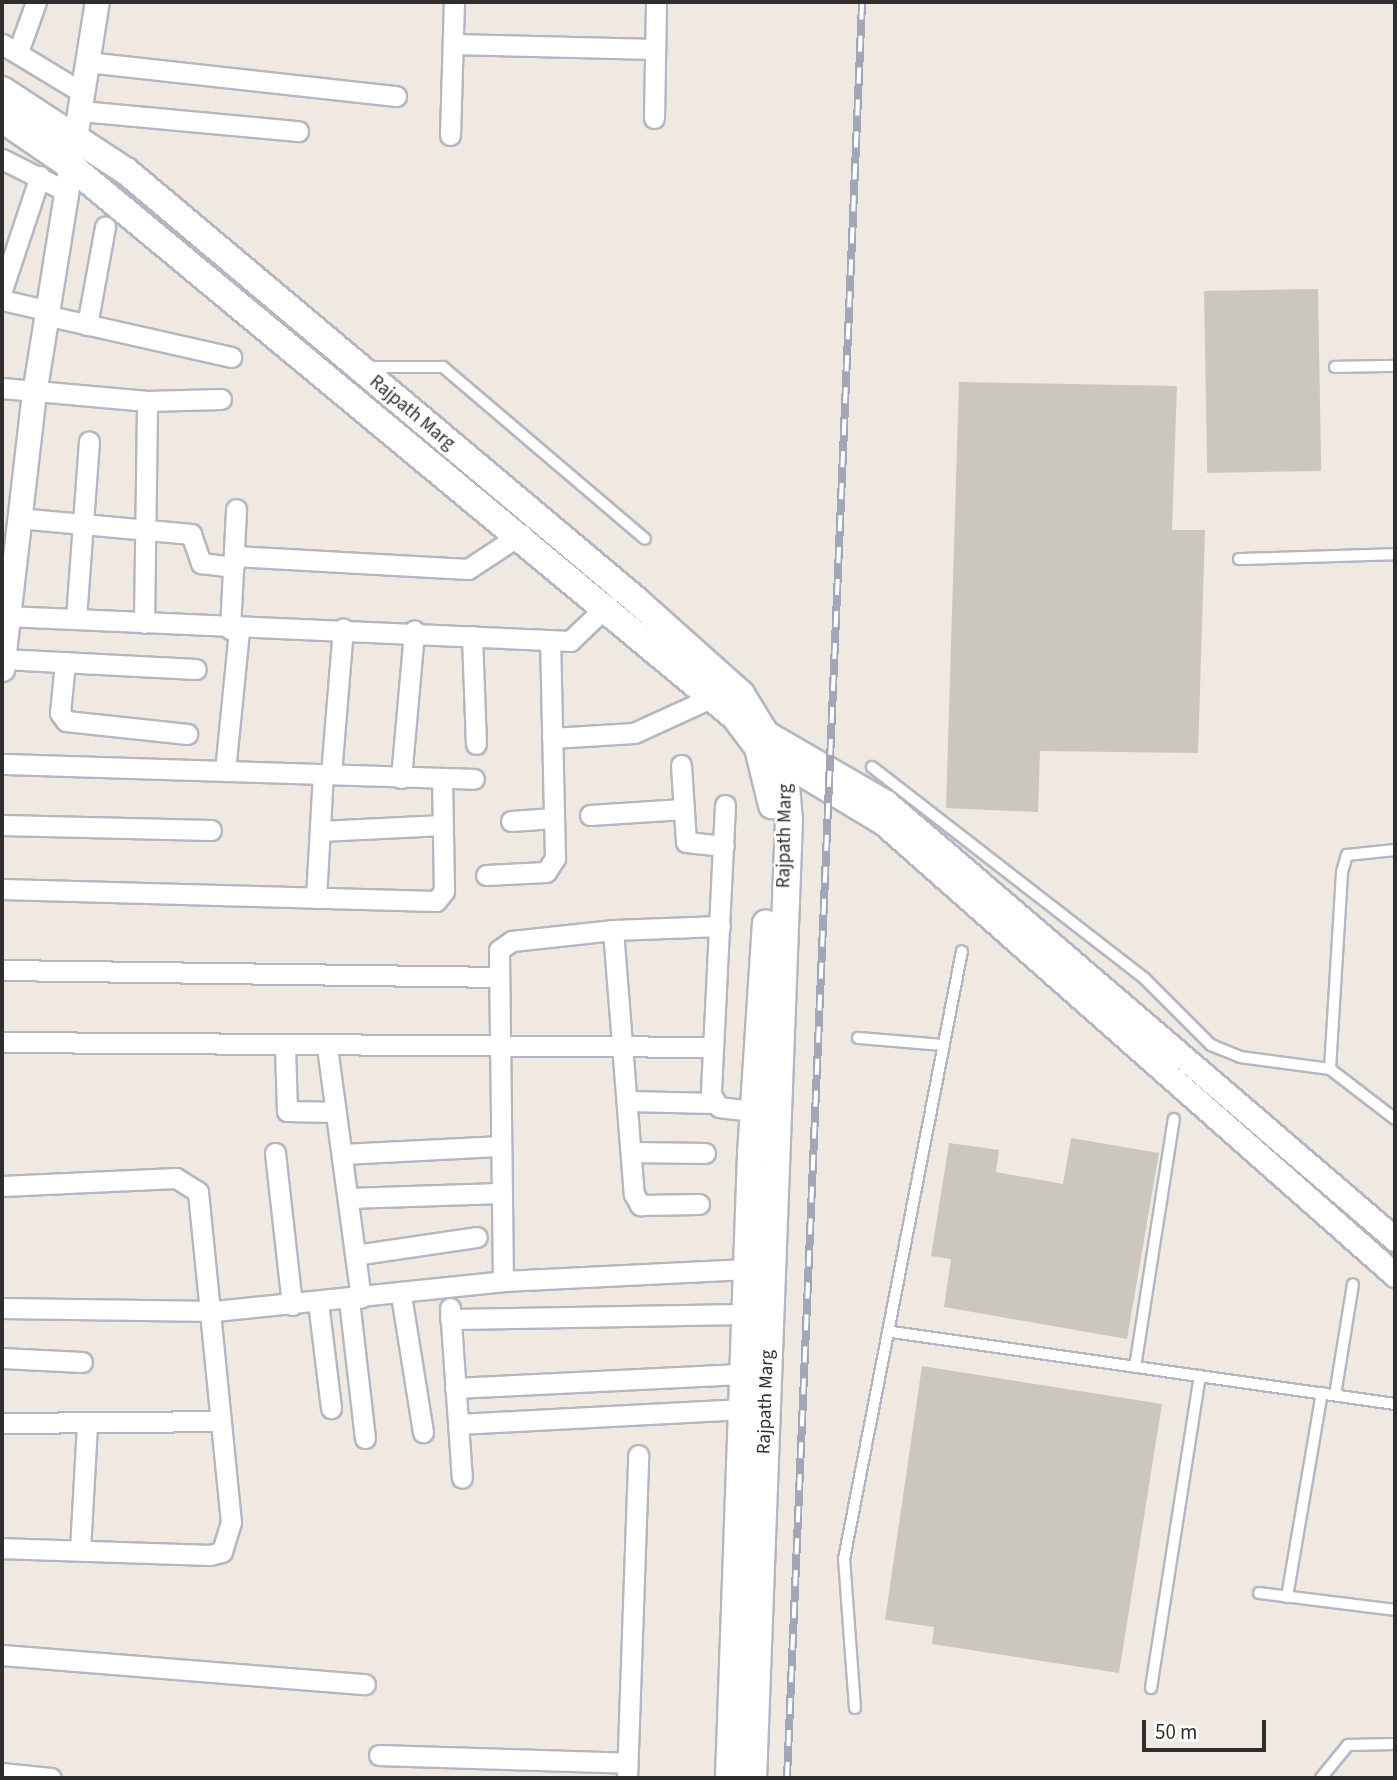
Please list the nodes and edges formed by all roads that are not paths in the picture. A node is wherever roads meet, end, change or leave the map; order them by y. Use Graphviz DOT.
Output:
graph roads {
  1 [pos="36,2"];
  2 [pos="97,2"];
  3 [pos="454,2"];
  4 [pos="656,2"];
  5 [pos="453,44"];
  6 [pos="10,48"];
  7 [pos="655,49"];
  8 [pos="87,62"];
  9 [pos="2,90"];
  10 [pos="396,96"];
  11 [pos="82,102"];
  12 [pos="654,118"];
  13 [pos="2,119"];
  14 [pos="298,131"];
  15 [pos="450,135"];
  16 [pos="2,159"];
  17 [pos="72,167"];
  18 [pos="40,176"];
  19 [pos="105,227"];
  20 [pos="2,290"];
  21 [pos="2,300"];
  22 [pos="46,313"];
  23 [pos="88,325"];
  24 [pos="231,357"];
  25 [pos="1395,366"];
  26 [pos="1335,367"];
  27 [pos="359,368"];
  28 [pos="2,388"];
  29 [pos="34,394"];
  30 [pos="221,399"];
  31 [pos="147,401"];
  32 [pos="89,441"];
  33 [pos="236,509"];
  34 [pos="18,518"];
  35 [pos="83,523"];
  36 [pos="144,529"];
  37 [pos="521,534"];
  38 [pos="645,539"];
  39 [pos="1395,554"];
  40 [pos="1239,559"];
  41 [pos="234,561"];
  42 [pos="608,606"];
  43 [pos="6,616"];
  44 [pos="76,618"];
  45 [pos="144,623"];
  46 [pos="343,628"];
  47 [pos="234,630"];
  48 [pos="414,631"];
  49 [pos="472,636"];
  50 [pos="550,641"];
  51 [pos="3,659"];
  52 [pos="65,662"];
  53 [pos="2,669"];
  54 [pos="196,669"];
  55 [pos="713,697"];
  56 [pos="187,734"];
  57 [pos="552,738"];
  58 [pos="765,742"];
  59 [pos="476,744"];
  60 [pos="2,764"];
  61 [pos="784,764"];
  62 [pos="681,765"];
  63 [pos="872,767"];
  64 [pos="225,771"];
  65 [pos="327,774"];
  66 [pos="401,778"];
  67 [pos="442,778"];
  68 [pos="474,779"];
  69 [pos="726,805"];
  70 [pos="683,809"];
  71 [pos="590,816"];
  72 [pos="554,818"];
  73 [pos="511,821"];
  74 [pos="2,825"];
  75 [pos="443,825"];
  76 [pos="211,830"];
  77 [pos="320,831"];
  78 [pos="724,846"];
  79 [pos="1395,850"];
  80 [pos="486,875"];
  81 [pos="2,888"];
  82 [pos="316,898"];
  83 [pos="720,926"];
  84 [pos="612,930"];
  85 [pos="961,951"];
  86 [pos="2,970"];
  87 [pos="498,977"];
  88 [pos="858,1038"];
  89 [pos="2,1042"];
  90 [pos="944,1045"];
  91 [pos="285,1046"];
  92 [pos="327,1047"];
  93 [pos="712,1047"];
  94 [pos="498,1050"];
  95 [pos="626,1050"];
  96 [pos="1330,1069"];
  97 [pos="629,1101"];
  98 [pos="713,1103"];
  99 [pos="754,1111"];
  100 [pos="336,1112"];
  101 [pos="1174,1119"];
  102 [pos="1395,1119"];
  103 [pos="498,1146"];
  104 [pos="631,1152"];
  105 [pos="275,1153"];
  106 [pos="705,1153"];
  107 [pos="342,1154"];
  108 [pos="2,1186"];
  109 [pos="501,1193"];
  110 [pos="348,1198"];
  111 [pos="699,1204"];
  112 [pos="477,1237"];
  113 [pos="1395,1238"];
  114 [pos="355,1255"];
  115 [pos="748,1269"];
  116 [pos="1395,1275"];
  117 [pos="503,1281"];
  118 [pos="1353,1284"];
  119 [pos="448,1291"];
  120 [pos="401,1295"];
  121 [pos="355,1299"];
  122 [pos="318,1303"];
  123 [pos="292,1305"];
  124 [pos="2,1308"];
  125 [pos="215,1311"];
  126 [pos="747,1314"];
  127 [pos="450,1319"];
  128 [pos="892,1332"];
  129 [pos="2,1358"];
  130 [pos="82,1362"];
  131 [pos="1135,1367"];
  132 [pos="746,1374"];
  133 [pos="1200,1376"];
  134 [pos="455,1388"];
  135 [pos="1322,1394"];
  136 [pos="1335,1395"];
  137 [pos="1395,1404"];
  138 [pos="331,1408"];
  139 [pos="744,1409"];
  140 [pos="220,1421"];
  141 [pos="2,1423"];
  142 [pos="458,1424"];
  143 [pos="87,1425"];
  144 [pos="423,1432"];
  145 [pos="365,1438"];
  146 [pos="638,1455"];
  147 [pos="462,1478"];
  148 [pos="2,1548"];
  149 [pos="80,1550"];
  150 [pos="1259,1593"];
  151 [pos="1287,1597"];
  152 [pos="1395,1610"];
  153 [pos="2,1655"];
  154 [pos="365,1684"];
  155 [pos="1151,1688"];
  156 [pos="855,1709"];
  157 [pos="1395,1744"];
  158 [pos="379,1755"];
  159 [pos="627,1771"];
  160 [pos="2,1773"];
  161 [pos="51,1778"];
  162 [pos="729,1778"];
  163 [pos="753,1778"];
  164 [pos="1321,1778"];
  1 -- 6 [label="street"];
  2 -- 8 [label="street"];
  3 -- 5 [label="street"];
  4 -- 7 [label="street"];
  5 -- 7 [label="street"];
  5 -- 15 [label="street"];
  6 -- 11 [label="street"];
  7 -- 12 [label="street"];
  8 -- 10 [label="street"];
  8 -- 11 [label="street"];
  9 -- 17 [label="main road, Rajpath Marg"];
  11 -- 14 [label="street"];
  11 -- 17 [label="street"];
  13 -- 17 [label="main road, Rajpath Marg"];
  16 -- 18 [label="street"];
  17 -- 18 [label="street"];
  17 -- 22 [label="street"];
  17 -- 27 [label="main road, Rajpath Marg"];
  17 -- 37 [label="main road, Rajpath Marg"];
  18 -- 20 [label="street"];
  19 -- 23 [label="street"];
  21 -- 22 [label="street"];
  22 -- 23 [label="street"];
  22 -- 29 [label="street"];
  23 -- 24 [label="street"];
  25 -- 26 [label="lane"];
  27 -- 38 [label="lane"];
  27 -- 58 [label="main road, Rajpath Marg"];
  28 -- 29 [label="street"];
  29 -- 31 [label="street"];
  29 -- 34 [label="street"];
  30 -- 31 [label="street"];
  31 -- 36 [label="street"];
  32 -- 35 [label="street"];
  33 -- 41 [label="street"];
  34 -- 35 [label="street"];
  34 -- 43 [label="street"];
  35 -- 36 [label="street"];
  35 -- 44 [label="street"];
  36 -- 41 [label="street"];
  36 -- 45 [label="street"];
  37 -- 41 [label="street"];
  37 -- 42 [label="main road, Rajpath Marg"];
  39 -- 40 [label="lane"];
  41 -- 47 [label="street"];
  42 -- 50 [label="street"];
  42 -- 55 [label="main road, Rajpath Marg"];
  43 -- 44 [label="street"];
  43 -- 51 [label="street"];
  44 -- 45 [label="street"];
  45 -- 47 [label="street"];
  46 -- 47 [label="street"];
  46 -- 48 [label="street"];
  46 -- 65 [label="street"];
  47 -- 64 [label="street"];
  48 -- 49 [label="street"];
  48 -- 66 [label="street"];
  49 -- 50 [label="street"];
  49 -- 59 [label="street"];
  50 -- 57 [label="street"];
  51 -- 52 [label="street"];
  51 -- 53 [label="street"];
  52 -- 54 [label="street"];
  52 -- 56 [label="street"];
  55 -- 57 [label="street"];
  55 -- 58 [label="main road, Rajpath Marg"];
  57 -- 72 [label="street"];
  58 -- 61 [label="main road, Rajpath Marg"];
  58 -- 99 [label="main road, Rajpath Marg"];
  58 -- 113 [label="street"];
  60 -- 64 [label="street"];
  61 -- 116 [label="street"];
  61 -- 163 [label="main road, Rajpath Marg"];
  62 -- 70 [label="street"];
  63 -- 96 [label="lane"];
  64 -- 65 [label="street"];
  65 -- 66 [label="street"];
  65 -- 77 [label="street"];
  66 -- 67 [label="street"];
  67 -- 68 [label="street"];
  67 -- 75 [label="street"];
  69 -- 78 [label="street"];
  70 -- 71 [label="street"];
  70 -- 78 [label="street"];
  72 -- 73 [label="street"];
  72 -- 80 [label="street"];
  74 -- 76 [label="street"];
  75 -- 77 [label="street"];
  75 -- 82 [label="street"];
  77 -- 82 [label="street"];
  78 -- 83 [label="street"];
  79 -- 96 [label="lane"];
  81 -- 82 [label="street"];
  83 -- 84 [label="street"];
  83 -- 93 [label="street"];
  84 -- 87 [label="street"];
  84 -- 95 [label="street"];
  85 -- 90 [label="lane"];
  86 -- 87 [label="street"];
  87 -- 94 [label="street"];
  88 -- 90 [label="lane"];
  89 -- 91 [label="street"];
  90 -- 128 [label="lane"];
  91 -- 92 [label="street"];
  91 -- 100 [label="street"];
  92 -- 94 [label="street"];
  92 -- 100 [label="street"];
  93 -- 95 [label="street"];
  93 -- 98 [label="street"];
  94 -- 95 [label="street"];
  94 -- 103 [label="street"];
  95 -- 97 [label="street"];
  96 -- 102 [label="lane"];
  97 -- 98 [label="street"];
  97 -- 104 [label="street"];
  98 -- 99 [label="street"];
  99 -- 115 [label="main road, Rajpath Marg"];
  100 -- 107 [label="street"];
  101 -- 131 [label="lane"];
  103 -- 107 [label="street"];
  103 -- 109 [label="street"];
  104 -- 106 [label="street"];
  104 -- 111 [label="street"];
  105 -- 123 [label="street"];
  107 -- 110 [label="street"];
  108 -- 125 [label="street"];
  109 -- 110 [label="street"];
  109 -- 117 [label="street"];
  110 -- 114 [label="street"];
  112 -- 114 [label="street"];
  114 -- 121 [label="street"];
  115 -- 117 [label="street"];
  115 -- 126 [label="main road, Rajpath Marg"];
  117 -- 119 [label="street"];
  118 -- 136 [label="lane"];
  119 -- 120 [label="street"];
  119 -- 127 [label="street"];
  120 -- 121 [label="street"];
  120 -- 144 [label="street"];
  121 -- 122 [label="street"];
  121 -- 145 [label="street"];
  122 -- 123 [label="street"];
  122 -- 138 [label="street"];
  123 -- 125 [label="street"];
  124 -- 125 [label="street"];
  125 -- 140 [label="street"];
  126 -- 127 [label="street"];
  126 -- 132 [label="main road, Rajpath Marg"];
  127 -- 134 [label="street"];
  128 -- 131 [label="lane"];
  128 -- 156 [label="lane"];
  129 -- 130 [label="street"];
  131 -- 133 [label="lane"];
  132 -- 134 [label="street"];
  132 -- 139 [label="main road, Rajpath Marg"];
  133 -- 135 [label="lane"];
  133 -- 155 [label="lane"];
  134 -- 142 [label="street"];
  135 -- 136 [label="lane"];
  135 -- 151 [label="lane"];
  136 -- 137 [label="lane"];
  139 -- 142 [label="street"];
  139 -- 162 [label="main road, Rajpath Marg"];
  140 -- 143 [label="street"];
  140 -- 149 [label="street"];
  141 -- 143 [label="street"];
  142 -- 147 [label="street"];
  143 -- 149 [label="street"];
  146 -- 159 [label="street"];
  148 -- 149 [label="street"];
  150 -- 151 [label="lane"];
  151 -- 152 [label="lane"];
  153 -- 154 [label="street"];
  157 -- 164 [label="lane"];
  158 -- 159 [label="street"];
  160 -- 161 [label="street"];
}
